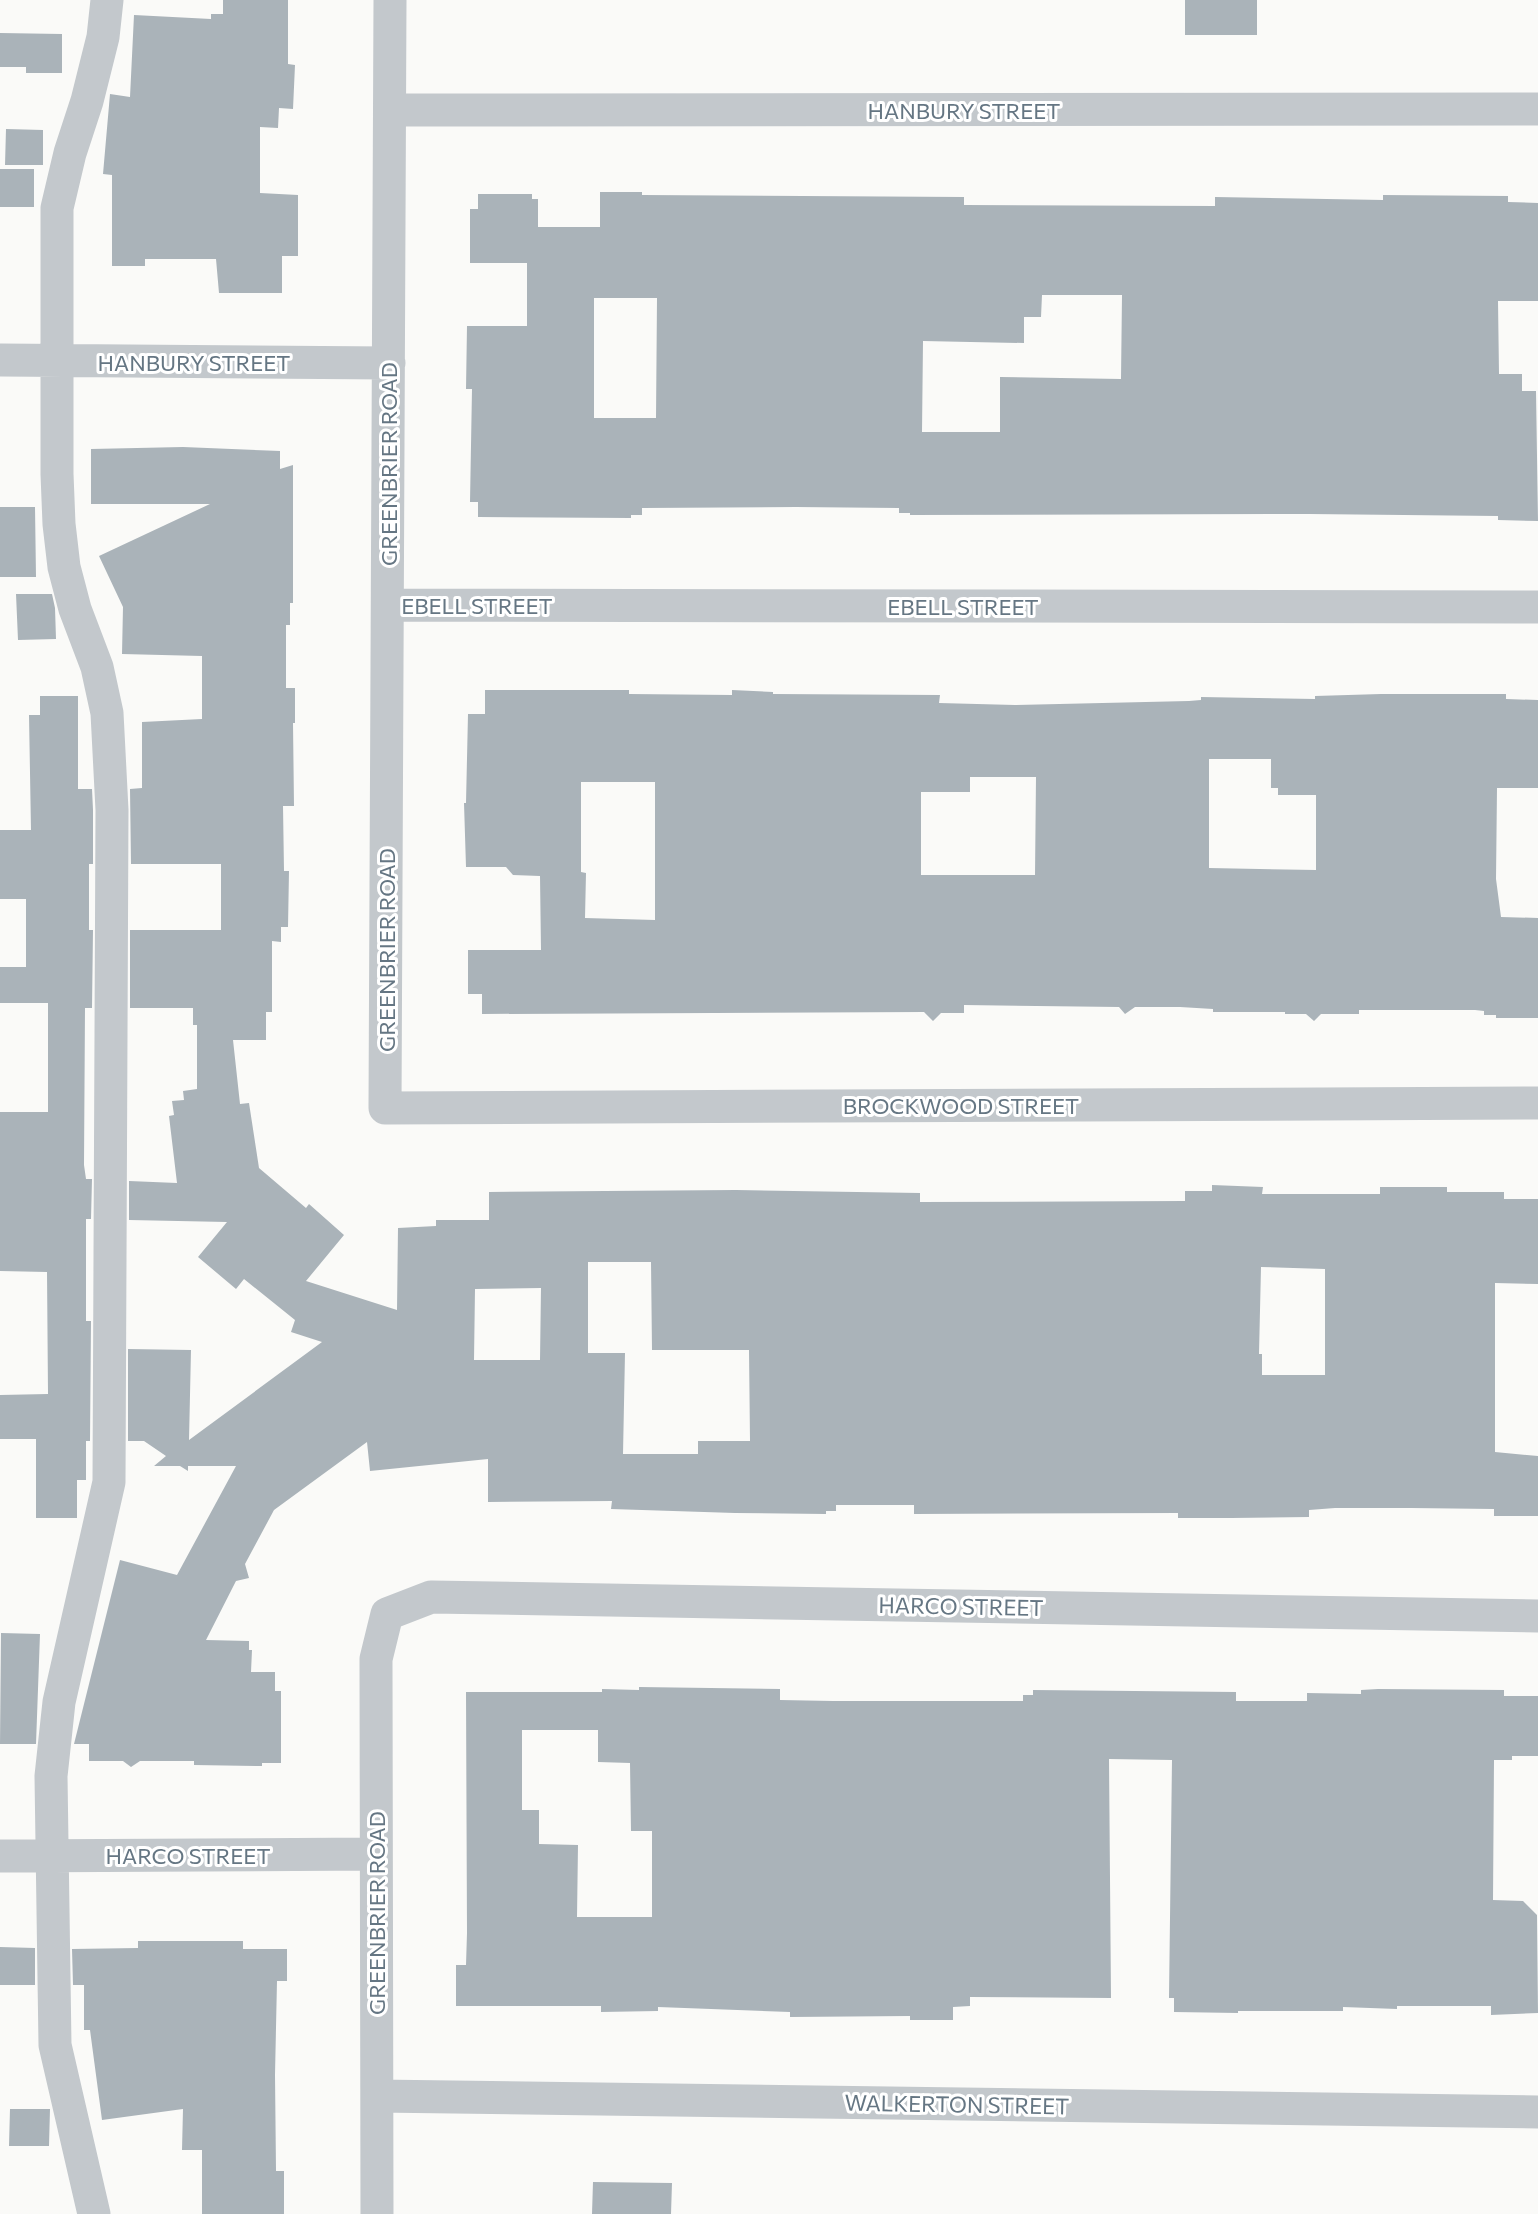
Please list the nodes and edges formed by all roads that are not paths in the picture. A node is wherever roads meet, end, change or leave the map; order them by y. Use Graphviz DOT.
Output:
graph roads {
  1 [pos="107,0"];
  2 [pos="390,0"];
  3 [pos="1538,109"];
  4 [pos="390,110"];
  5 [pos="0,360"];
  6 [pos="56,361"];
  7 [pos="389,363"];
  8 [pos="387,604"];
  9 [pos="1538,607"];
  10 [pos="1538,1103"];
  11 [pos="385,1108"];
  12 [pos="387,1614"];
  13 [pos="1538,1616"];
  14 [pos="376,1854"];
  15 [pos="53,1856"];
  16 [pos="0,1857"];
  17 [pos="377,2096"];
  18 [pos="1538,2112"];
  19 [pos="94,2214"];
  20 [pos="377,2214"];
  1 -- 6 [label="street"];
  2 -- 4 [label="street, GREENBRIER ROAD"];
  3 -- 4 [label="street, HANBURY STREET"];
  4 -- 7 [label="street, GREENBRIER ROAD"];
  5 -- 6 [label="street, HANBURY STREET"];
  6 -- 7 [label="street, HANBURY STREET"];
  6 -- 15 [label="street"];
  7 -- 8 [label="street, GREENBRIER ROAD"];
  8 -- 9 [label="street, EBELL STREET"];
  8 -- 11 [label="street, GREENBRIER ROAD"];
  10 -- 11 [label="street, BROCKWOOD STREET"];
  12 -- 13 [label="street, HARCO STREET"];
  12 -- 14 [label="street, GREENBRIER ROAD"];
  14 -- 15 [label="street, HARCO STREET"];
  14 -- 17 [label="street, GREENBRIER ROAD"];
  15 -- 16 [label="street, HARCO STREET"];
  15 -- 19 [label="street"];
  17 -- 18 [label="street, WALKERTON STREET"];
  17 -- 20 [label="street, GREENBRIER ROAD"];
}
